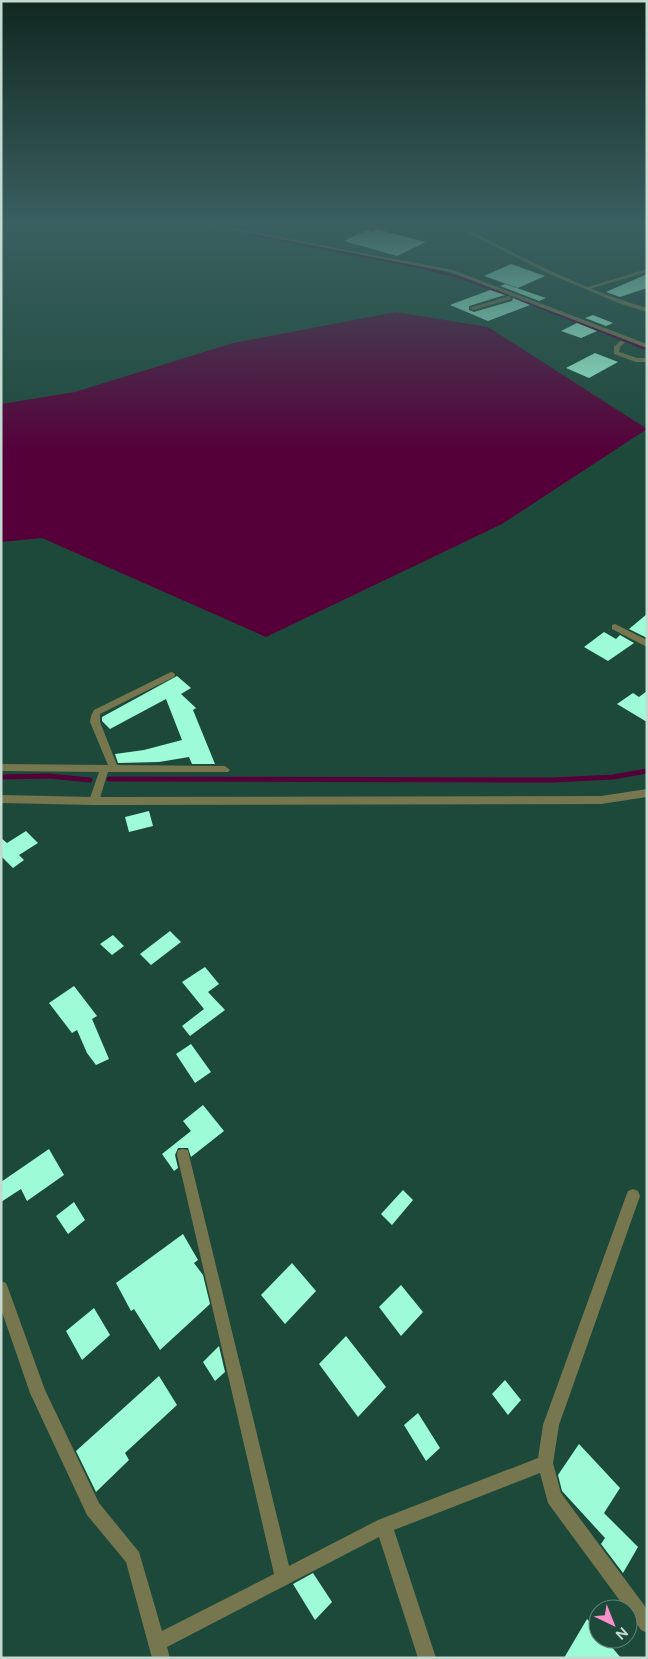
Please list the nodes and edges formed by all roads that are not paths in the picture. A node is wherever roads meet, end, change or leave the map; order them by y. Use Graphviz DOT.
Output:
graph roads {
  1 [pos="507,298"];
  2 [pos="510,298"];
  3 [pos="525,298"];
  4 [pos="616,298"];
  5 [pos="473,308"];
  6 [pos="647,310"];
  7 [pos="622,342"];
  8 [pos="647,346"];
  9 [pos="647,352"];
  10 [pos="647,360"];
  11 [pos="615,628"];
  12 [pos="647,644"];
  13 [pos="171,675"];
  14 [pos="1,768"];
  15 [pos="108,770"];
  16 [pos="225,770"];
  17 [pos="647,793"];
  18 [pos="1,799"];
  19 [pos="94,801"];
  20 [pos="183,1155"];
  21 [pos="633,1196"];
  22 [pos="1,1288"];
  23 [pos="545,1463"];
  24 [pos="384,1526"];
  25 [pos="283,1577"];
  26 [pos="647,1624"];
  27 [pos="159,1650"];
  28 [pos="427,1658"];
  1 -- 5 [label="street"];
  2 -- 7 [label="street"];
  3 -- 8 [label="street"];
  4 -- 6 [label="street"];
  7 -- 9 [label="street"];
  7 -- 10 [label="street"];
  11 -- 12 [label="street"];
  13 -- 15 [label="street"];
  14 -- 15 [label="street"];
  15 -- 16 [label="street"];
  15 -- 19 [label="street"];
  17 -- 19 [label="street"];
  18 -- 19 [label="street"];
  20 -- 25 [label="street"];
  21 -- 23 [label="street"];
  22 -- 27 [label="street"];
  23 -- 24 [label="street"];
  23 -- 26 [label="street"];
  24 -- 25 [label="street"];
  24 -- 28 [label="street"];
  25 -- 27 [label="street"];
}
